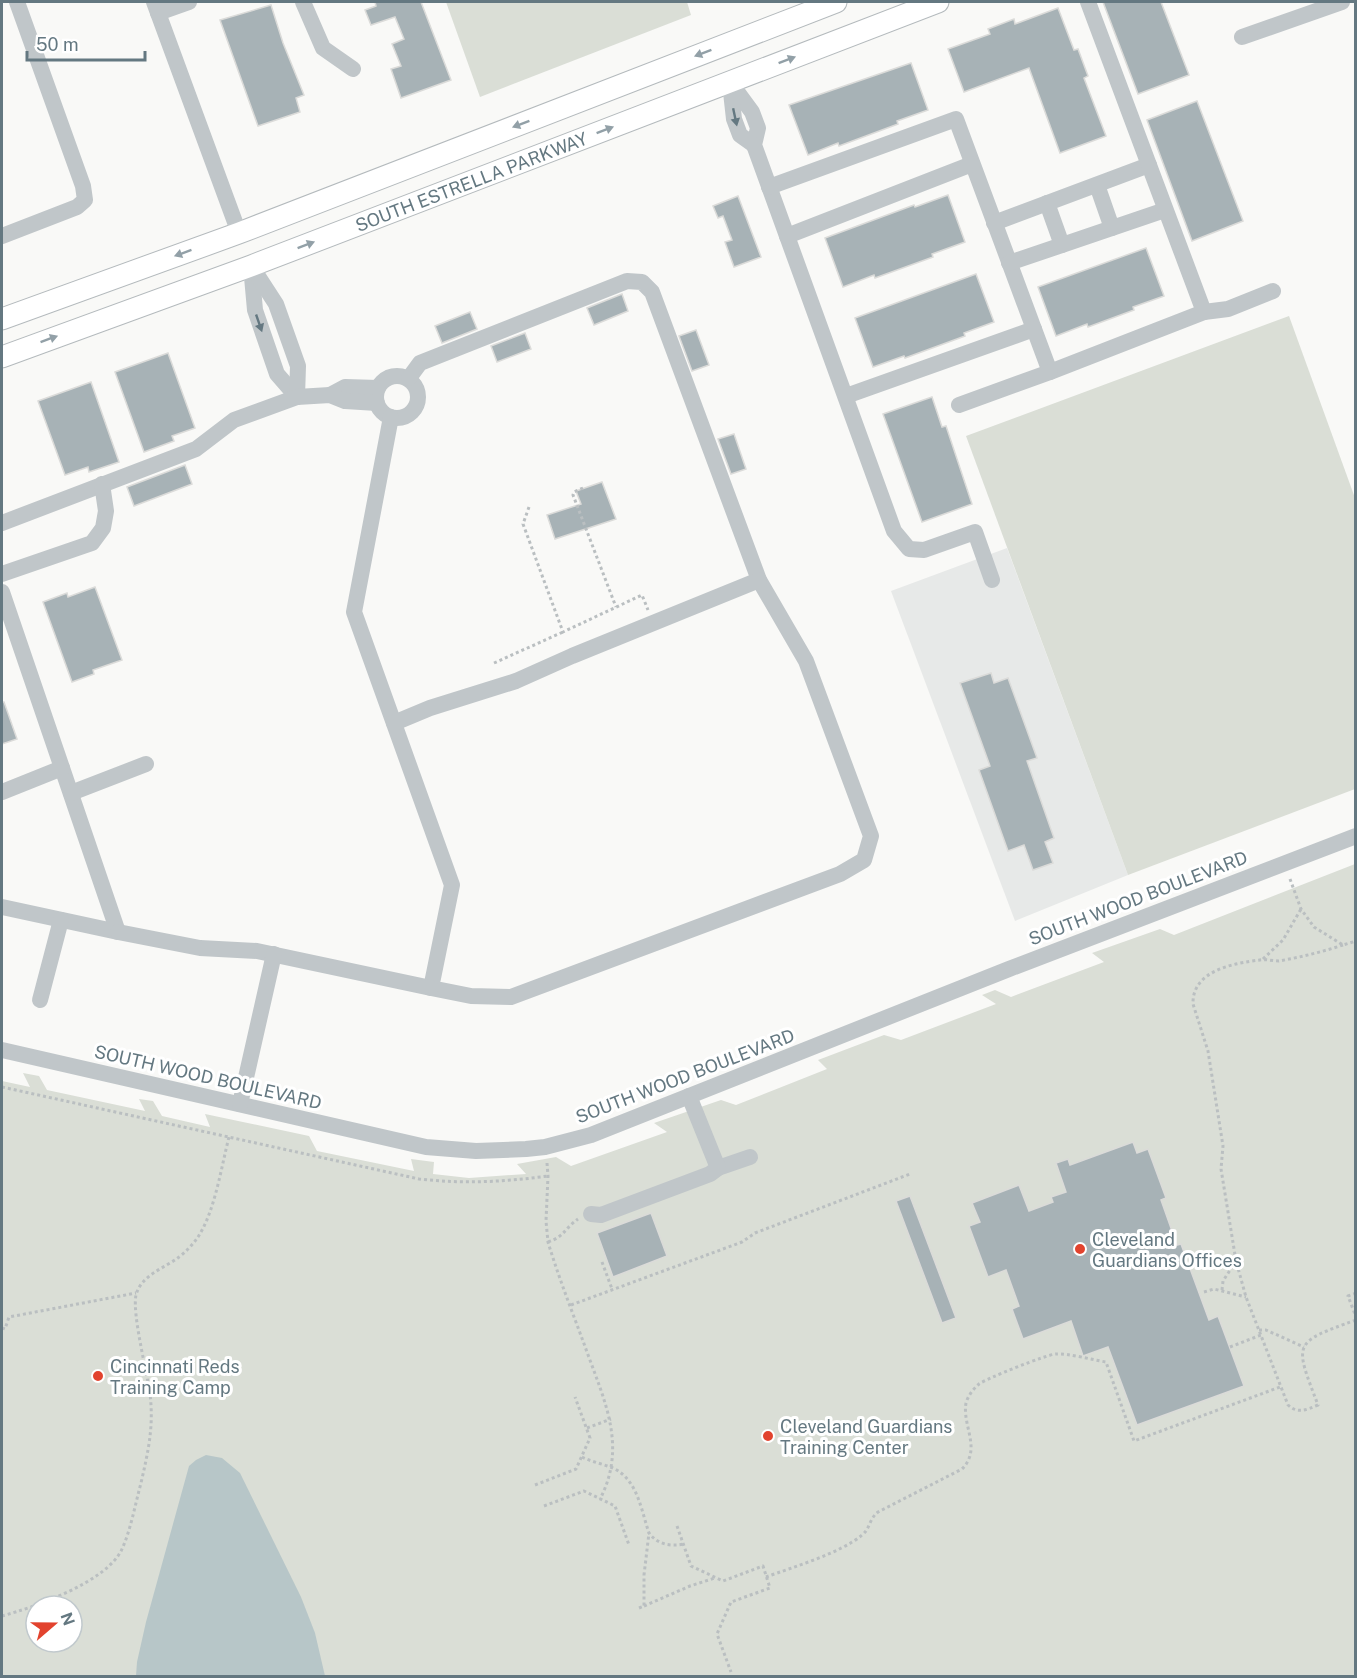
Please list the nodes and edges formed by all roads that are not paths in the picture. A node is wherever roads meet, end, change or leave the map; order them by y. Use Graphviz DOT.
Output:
graph roads {
  1 [pos="17,2"];
  2 [pos="189,2"];
  3 [pos="303,2"];
  4 [pos="836,2"];
  5 [pos="939,2"];
  6 [pos="1088,2"];
  7 [pos="1342,2"];
  8 [pos="156,7"];
  9 [pos="1242,37"];
  10 [pos="353,69"];
  11 [pos="730,82"];
  12 [pos="972,164"];
  13 [pos="1149,165"];
  14 [pos="1096,185"];
  15 [pos="769,187"];
  16 [pos="1047,203"];
  17 [pos="1165,210"];
  18 [pos="994,223"];
  19 [pos="1113,228"];
  20 [pos="238,233"];
  21 [pos="2,236"];
  22 [pos="787,236"];
  23 [pos="1062,245"];
  24 [pos="1009,263"];
  25 [pos="251,266"];
  26 [pos="1273,291"];
  27 [pos="1204,312"];
  28 [pos="2,319"];
  29 [pos="1034,329"];
  30 [pos="2,357"];
  31 [pos="1050,372"];
  32 [pos="409,378"];
  33 [pos="377,396"];
  34 [pos="846,396"];
  35 [pos="297,397"];
  36 [pos="959,405"];
  37 [pos="391,417"];
  38 [pos="102,484"];
  39 [pos="2,522"];
  40 [pos="2,574"];
  41 [pos="759,580"];
  42 [pos="992,580"];
  43 [pos="2,592"];
  44 [pos="394,723"];
  45 [pos="146,764"];
  46 [pos="62,768"];
  47 [pos="2,792"];
  48 [pos="71,793"];
  49 [pos="1356,836"];
  50 [pos="2,907"];
  51 [pos="61,920"];
  52 [pos="118,932"];
  53 [pos="274,954"];
  54 [pos="431,988"];
  55 [pos="40,1000"];
  56 [pos="2,1050"];
  57 [pos="689,1096"];
  58 [pos="240,1104"];
  59 [pos="750,1157"];
  60 [pos="718,1168"];
  61 [pos="591,1215"];
  1 -- 21 [label="street"];
  2 -- 8 [label="street"];
  3 -- 10 [label="street"];
  4 -- 20 [label="main road, SOUTH ESTRELLA PARKWAY, one-way"];
  11 -- 5 [label="main road, SOUTH ESTRELLA PARKWAY, one-way"];
  6 -- 13 [label="street"];
  7 -- 9 [label="street"];
  8 -- 20 [label="street"];
  11 -- 15 [label="street"];
  25 -- 11 [label="main road, SOUTH ESTRELLA PARKWAY, one-way"];
  12 -- 15 [label="street"];
  12 -- 18 [label="street"];
  12 -- 22 [label="street"];
  13 -- 14 [label="street"];
  13 -- 17 [label="street"];
  14 -- 16 [label="street"];
  14 -- 19 [label="street"];
  15 -- 22 [label="street"];
  16 -- 18 [label="street"];
  16 -- 23 [label="street"];
  17 -- 19 [label="street"];
  17 -- 27 [label="street"];
  18 -- 24 [label="street"];
  19 -- 23 [label="street"];
  20 -- 25 [label="main road"];
  20 -- 28 [label="main road, SOUTH ESTRELLA PARKWAY, one-way"];
  22 -- 34 [label="street"];
  23 -- 24 [label="street"];
  24 -- 29 [label="street"];
  30 -- 25 [label="main road, SOUTH ESTRELLA PARKWAY, one-way"];
  25 -- 35 [label="street"];
  26 -- 27 [label="street"];
  27 -- 31 [label="street"];
  29 -- 31 [label="street"];
  29 -- 34 [label="street"];
  31 -- 36 [label="street"];
  32 -- 33 [label="street"];
  32 -- 37 [label="street"];
  32 -- 41 [label="street"];
  33 -- 35 [label="street"];
  33 -- 37 [label="street"];
  34 -- 42 [label="street"];
  35 -- 38 [label="street"];
  37 -- 44 [label="street"];
  38 -- 39 [label="street"];
  38 -- 40 [label="street"];
  41 -- 44 [label="street"];
  41 -- 54 [label="street"];
  43 -- 46 [label="street"];
  44 -- 54 [label="street"];
  45 -- 48 [label="street"];
  46 -- 47 [label="street"];
  46 -- 48 [label="street"];
  48 -- 52 [label="street"];
  49 -- 57 [label="street, SOUTH WOOD BOULEVARD"];
  50 -- 51 [label="street"];
  51 -- 52 [label="street"];
  51 -- 55 [label="street"];
  52 -- 53 [label="street"];
  53 -- 54 [label="street"];
  53 -- 58 [label="street"];
  56 -- 58 [label="street, SOUTH WOOD BOULEVARD"];
  57 -- 58 [label="street, SOUTH WOOD BOULEVARD"];
  57 -- 60 [label="street"];
  59 -- 60 [label="street"];
  60 -- 61 [label="street"];
}
